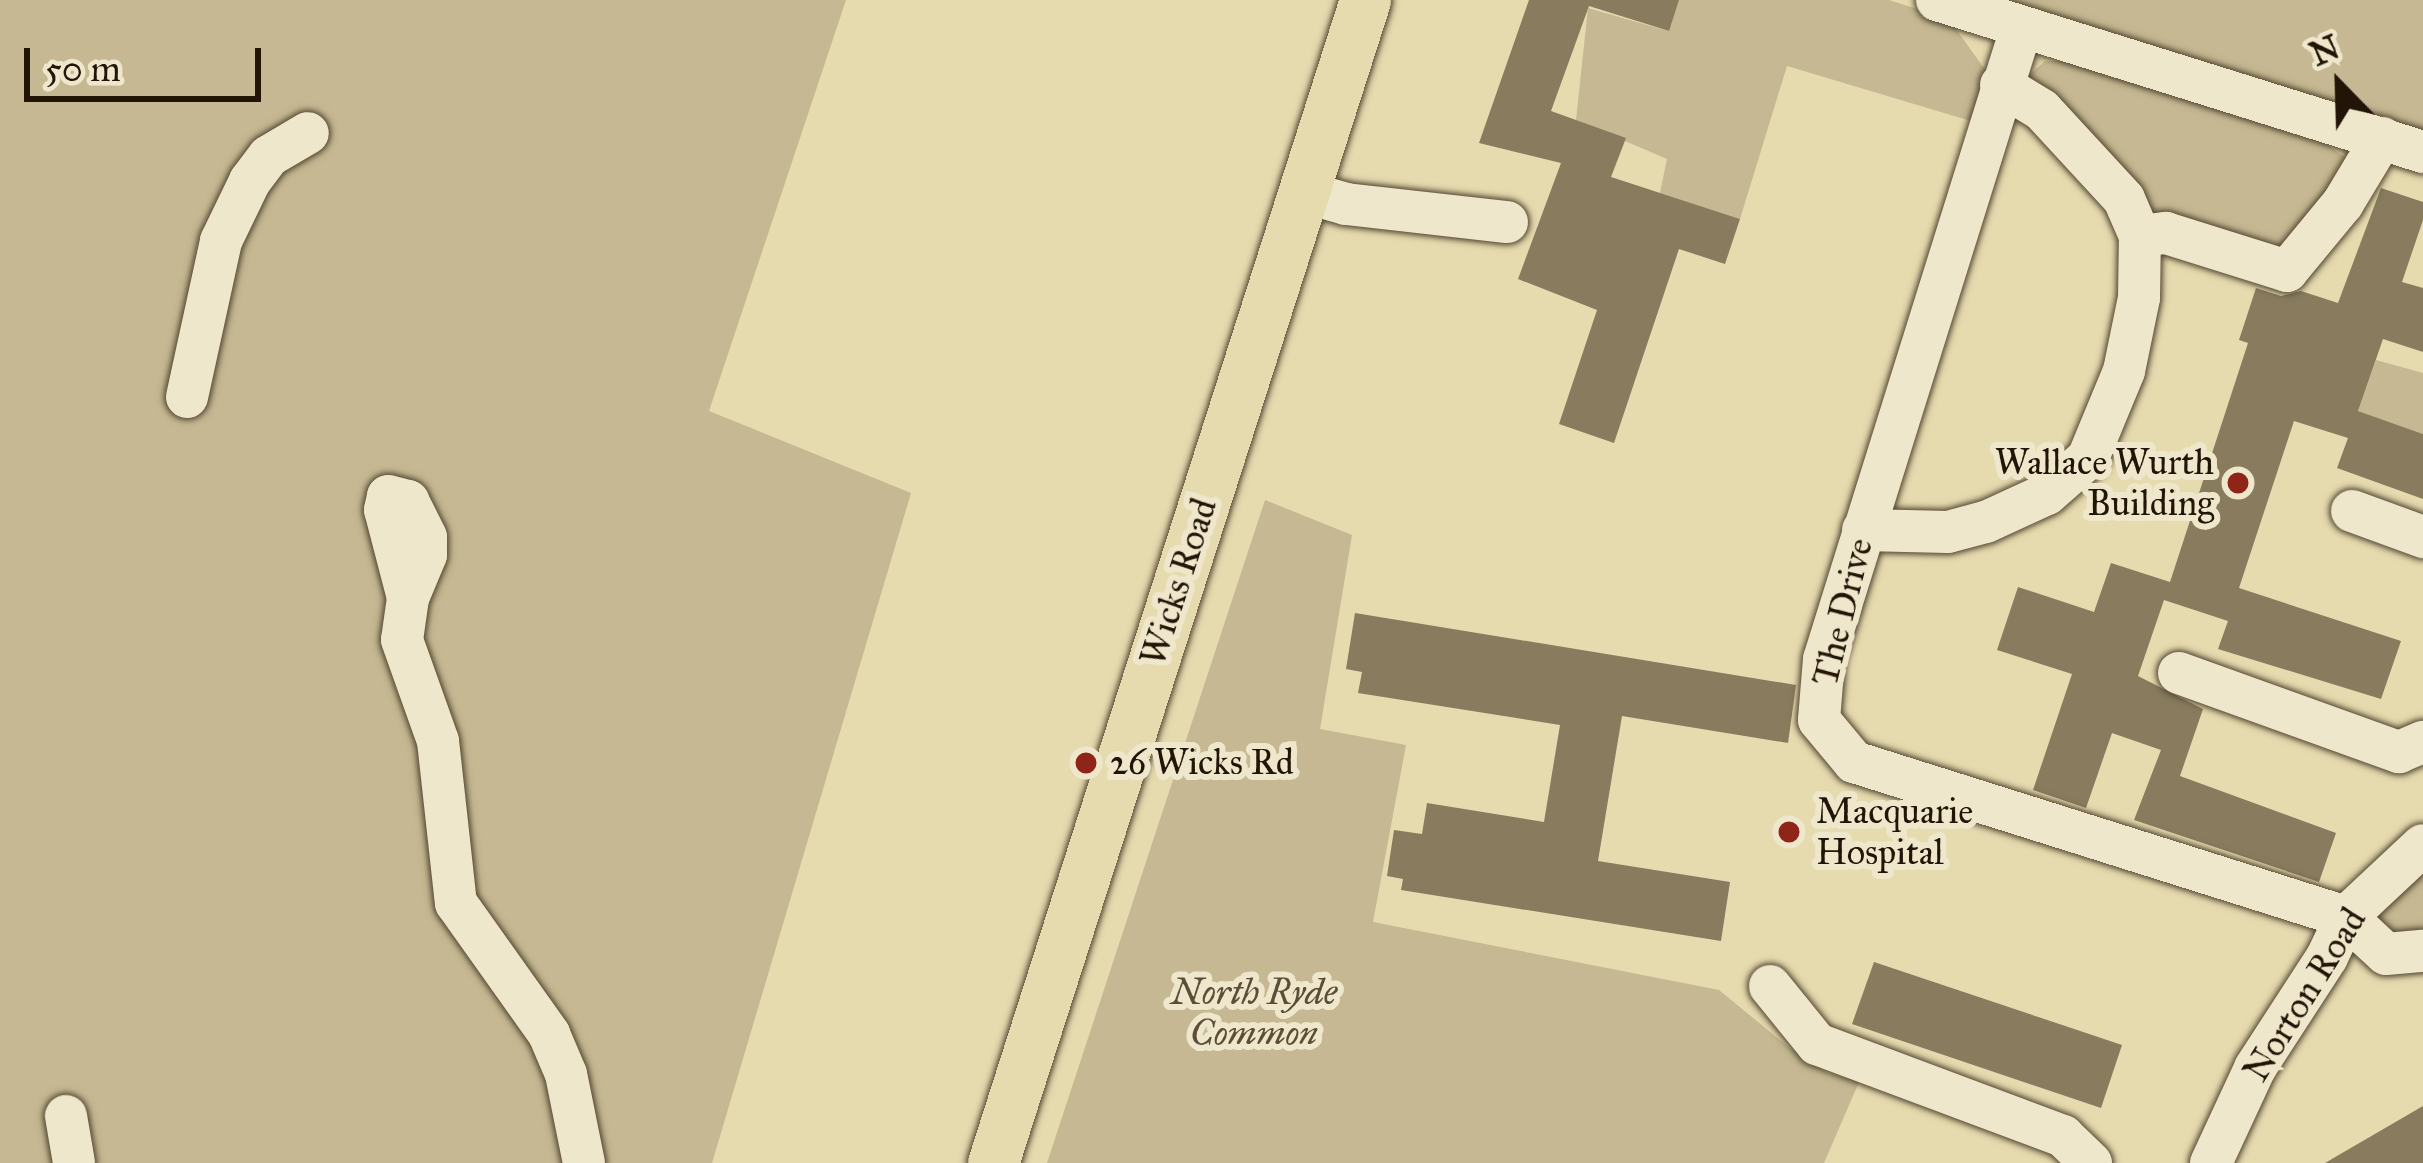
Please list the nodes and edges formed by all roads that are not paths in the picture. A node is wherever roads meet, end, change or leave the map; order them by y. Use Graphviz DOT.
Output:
graph roads {
  1 [pos="1366,0"];
  2 [pos="1937,0"];
  3 [pos="2021,29"];
  4 [pos="2001,85"];
  5 [pos="308,133"];
  6 [pos="2382,138"];
  7 [pos="2423,152"];
  8 [pos="1304,192"];
  9 [pos="1507,222"];
  10 [pos="2140,236"];
  11 [pos="187,397"];
  12 [pos="2352,512"];
  13 [pos="1863,530"];
  14 [pos="2423,536"];
  15 [pos="408,598"];
  16 [pos="2179,673"];
  17 [pos="2423,742"];
  18 [pos="2423,845"];
  19 [pos="2346,917"];
  20 [pos="2423,951"];
  21 [pos="1770,986"];
  22 [pos="66,1116"];
  23 [pos="74,1163"];
  24 [pos="584,1163"];
  25 [pos="993,1163"];
  26 [pos="2091,1163"];
  27 [pos="2211,1163"];
  1 -- 8 [label="main road, Wicks Road"];
  2 -- 3 [label="lane"];
  3 -- 4 [label="lane, The Drive"];
  3 -- 6 [label="lane"];
  4 -- 10 [label="lane"];
  4 -- 13 [label="lane, The Drive"];
  5 -- 11 [label="lane"];
  6 -- 7 [label="lane"];
  6 -- 10 [label="lane"];
  8 -- 9 [label="lane"];
  8 -- 25 [label="main road, Wicks Road"];
  10 -- 13 [label="lane"];
  12 -- 14 [label="lane"];
  13 -- 19 [label="lane, The Drive"];
  15 -- 24 [label="lane"];
  16 -- 17 [label="lane"];
  18 -- 19 [label="lane, Norton Road"];
  19 -- 20 [label="lane"];
  19 -- 27 [label="lane, Norton Road"];
  21 -- 26 [label="lane"];
  22 -- 23 [label="lane"];
}
